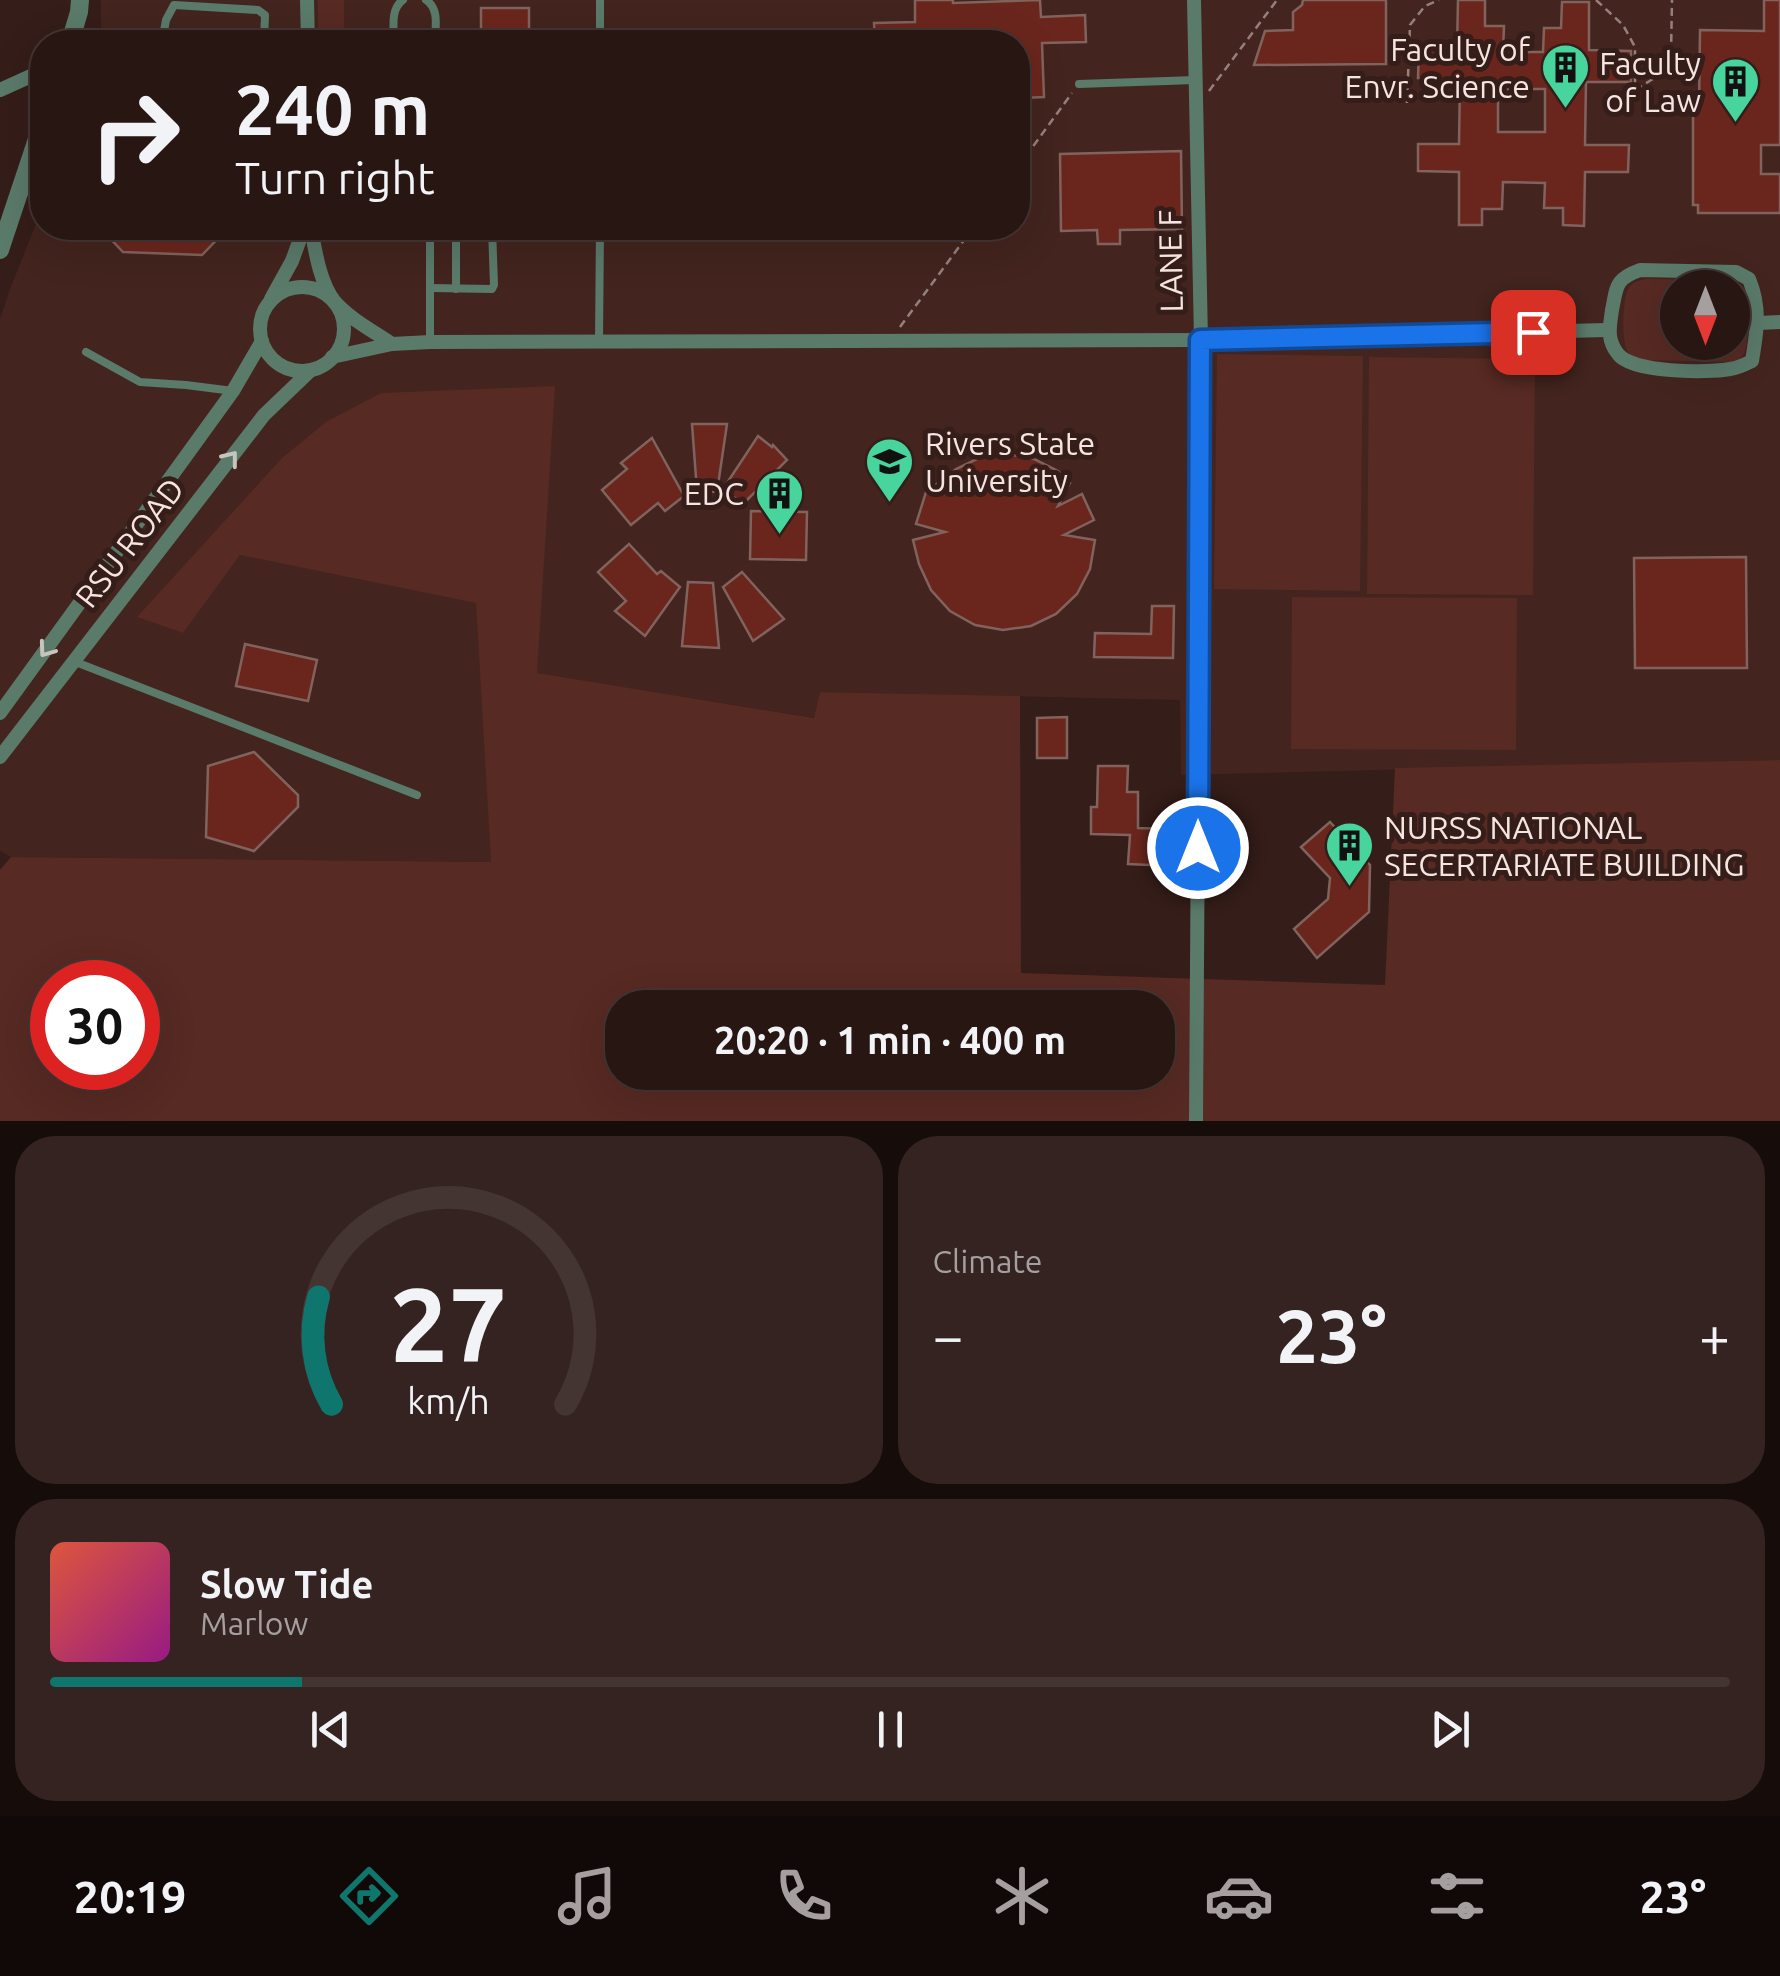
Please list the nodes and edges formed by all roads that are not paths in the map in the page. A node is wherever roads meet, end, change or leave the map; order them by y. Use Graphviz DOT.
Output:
graph roads {
  1 [pos="80,0"];
  2 [pos="308,0"];
  3 [pos="403,0"];
  4 [pos="426,0"];
  5 [pos="600,0"];
  6 [pos="1194,0"];
  7 [pos="74,30"];
  8 [pos="164,30"];
  9 [pos="264,30"];
  10 [pos="308,30"];
  11 [pos="394,30"];
  12 [pos="435,30"];
  13 [pos="600,30"];
  14 [pos="30,76"];
  15 [pos="1195,80"];
  16 [pos="1079,84"];
  17 [pos="0,90"];
  18 [pos="30,160"];
  19 [pos="301,240"];
  20 [pos="309,240"];
  21 [pos="430,240"];
  22 [pos="456,240"];
  23 [pos="492,240"];
  24 [pos="600,240"];
  25 [pos="0,250"];
  26 [pos="430,288"];
  27 [pos="456,289"];
  28 [pos="333,300"];
  29 [pos="268,305"];
  30 [pos="1759,322"];
  31 [pos="1780,322"];
  32 [pos="1607,330"];
  33 [pos="1200,340"];
  34 [pos="262,341"];
  35 [pos="599,341"];
  36 [pos="430,342"];
  37 [pos="392,344"];
  38 [pos="86,352"];
  39 [pos="332,358"];
  40 [pos="310,370"];
  41 [pos="233,392"];
  42 [pos="73,661"];
  43 [pos="0,713"];
  44 [pos="0,757"];
  45 [pos="417,796"];
  46 [pos="1196,1121"];
  1 -- 7 [label="street"];
  2 -- 10 [label="street"];
  3 -- 11 [label="lane"];
  4 -- 12 [label="lane"];
  5 -- 13 [label="lane"];
  6 -- 15 [label="street, LANE F"];
  8 -- 9 [label="lane"];
  14 -- 17 [label="street"];
  15 -- 16 [label="lane"];
  15 -- 33 [label="street, LANE F"];
  18 -- 25 [label="street"];
  19 -- 29 [label="street"];
  20 -- 28 [label="street"];
  21 -- 26 [label="lane"];
  22 -- 27 [label="lane"];
  23 -- 27 [label="lane"];
  24 -- 35 [label="lane"];
  26 -- 27 [label="lane"];
  26 -- 36 [label="lane"];
  28 -- 29 [label="street"];
  28 -- 37 [label="street"];
  28 -- 39 [label="street"];
  29 -- 34 [label="street"];
  30 -- 31 [label="street"];
  30 -- 32 [label="street"];
  30 -- 32 [label="street"];
  32 -- 33 [label="street"];
  33 -- 35 [label="street"];
  33 -- 46 [label="street, LANE F"];
  34 -- 40 [label="street"];
  34 -- 41 [label="street, RSU ROAD"];
  35 -- 36 [label="street"];
  36 -- 37 [label="street"];
  37 -- 39 [label="street"];
  38 -- 41 [label="lane"];
  39 -- 40 [label="street"];
  42 -- 40 [label="street, RSU ROAD, one-way"];
  41 -- 43 [label="street, RSU ROAD, one-way"];
  42 -- 44 [label="street, RSU ROAD"];
  42 -- 45 [label="lane"];
}
